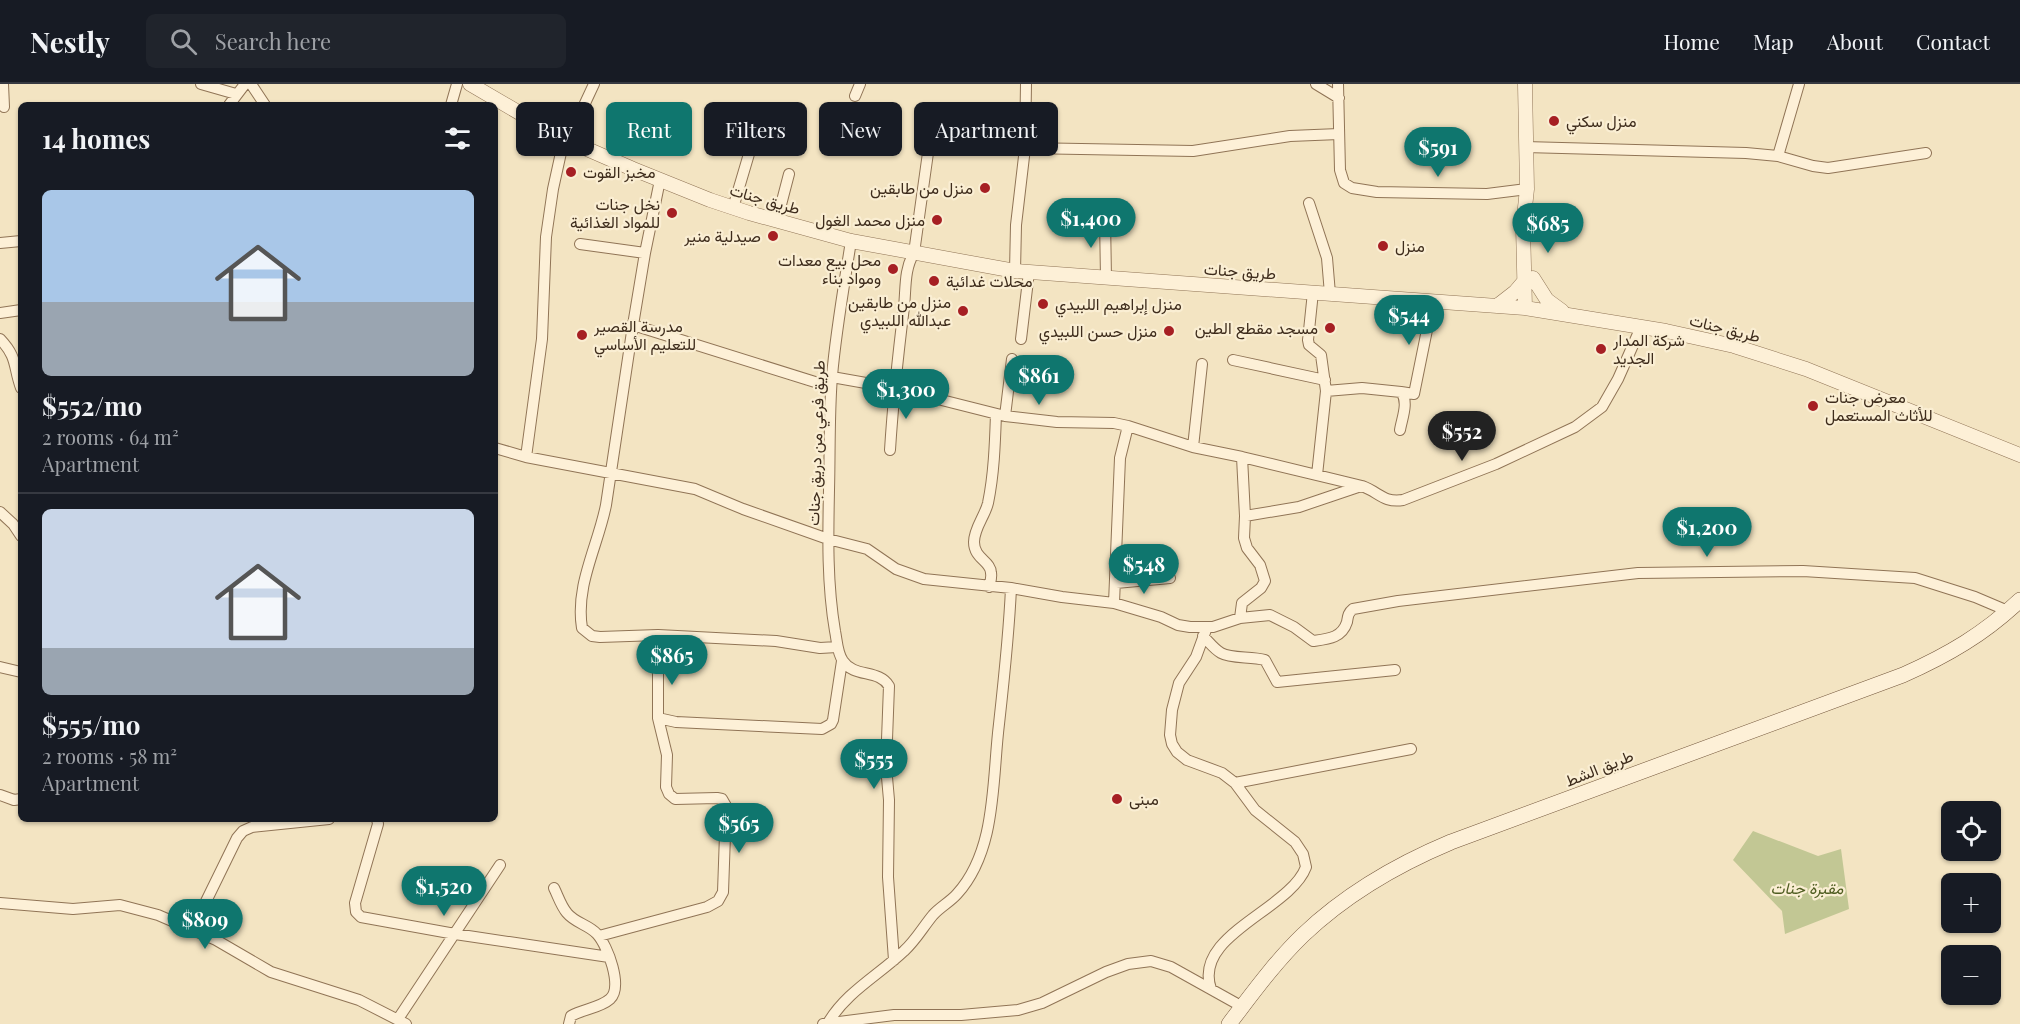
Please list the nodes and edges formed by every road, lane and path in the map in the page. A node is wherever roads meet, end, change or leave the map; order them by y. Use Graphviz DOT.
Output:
graph roads {
  1 [pos="3,84"];
  2 [pos="201,84"];
  3 [pos="245,84"];
  4 [pos="251,84"];
  5 [pos="457,84"];
  6 [pos="470,84"];
  7 [pos="594,84"];
  8 [pos="860,84"];
  9 [pos="1026,84"];
  10 [pos="1316,84"];
  11 [pos="1338,84"];
  12 [pos="1525,84"];
  13 [pos="1799,84"];
  14 [pos="236,94"];
  15 [pos="855,96"];
  16 [pos="1339,98"];
  17 [pos="231,102"];
  18 [pos="263,102"];
  19 [pos="452,102"];
  20 [pos="586,102"];
  21 [pos="1026,102"];
  22 [pos="4,107"];
  23 [pos="516,111"];
  24 [pos="1339,134"];
  25 [pos="1525,147"];
  26 [pos="1058,148"];
  27 [pos="594,152"];
  28 [pos="1926,153"];
  29 [pos="560,156"];
  30 [pos="748,156"];
  31 [pos="928,156"];
  32 [pos="1024,156"];
  33 [pos="1778,156"];
  34 [pos="789,174"];
  35 [pos="660,180"];
  36 [pos="1527,189"];
  37 [pos="1309,203"];
  38 [pos="733,208"];
  39 [pos="1105,219"];
  40 [pos="777,220"];
  41 [pos="18,241"];
  42 [pos="851,241"];
  43 [pos="0,243"];
  44 [pos="580,244"];
  45 [pos="645,253"];
  46 [pos="914,253"];
  47 [pos="1022,272"];
  48 [pos="1106,278"];
  49 [pos="1529,279"];
  50 [pos="1313,292"];
  51 [pos="1330,294"];
  52 [pos="1431,302"];
  53 [pos="1497,306"];
  54 [pos="1530,309"];
  55 [pos="18,310"];
  56 [pos="0,313"];
  57 [pos="1566,314"];
  58 [pos="633,325"];
  59 [pos="1641,327"];
  60 [pos="0,339"];
  61 [pos="1021,339"];
  62 [pos="1012,359"];
  63 [pos="1233,360"];
  64 [pos="1202,363"];
  65 [pos="18,374"];
  66 [pos="831,382"];
  67 [pos="1325,385"];
  68 [pos="894,388"];
  69 [pos="1401,392"];
  70 [pos="1001,415"];
  71 [pos="1128,426"];
  72 [pos="1400,430"];
  73 [pos="1193,447"];
  74 [pos="498,449"];
  75 [pos="890,450"];
  76 [pos="2020,455"];
  77 [pos="526,457"];
  78 [pos="1242,457"];
  79 [pos="612,473"];
  80 [pos="1317,475"];
  81 [pos="1362,486"];
  82 [pos="0,513"];
  83 [pos="1245,516"];
  84 [pos="18,532"];
  85 [pos="828,539"];
  86 [pos="1170,578"];
  87 [pos="1116,584"];
  88 [pos="989,587"];
  89 [pos="1011,588"];
  90 [pos="2020,600"];
  91 [pos="1114,603"];
  92 [pos="2008,611"];
  93 [pos="1240,618"];
  94 [pos="1205,631"];
  95 [pos="658,635"];
  96 [pos="837,646"];
  97 [pos="842,661"];
  98 [pos="0,667"];
  99 [pos="1395,670"];
  100 [pos="18,671"];
  101 [pos="658,718"];
  102 [pos="1411,749"];
  103 [pos="1235,783"];
  104 [pos="0,795"];
  105 [pos="18,799"];
  106 [pos="300,822"];
  107 [pos="378,822"];
  108 [pos="500,865"];
  109 [pos="554,888"];
  110 [pos="0,903"];
  111 [pos="192,928"];
  112 [pos="455,934"];
  113 [pos="599,936"];
  114 [pos="609,957"];
  115 [pos="894,960"];
  116 [pos="1211,989"];
  117 [pos="1241,1006"];
  118 [pos="402,1022"];
  119 [pos="826,1023"];
  120 [pos="569,1024"];
  121 [pos="1229,1024"];
  1 -- 22 [label="street"];
  2 -- 14 [label="street"];
  3 -- 14 [label="street"];
  4 -- 18 [label="street"];
  5 -- 19 [label="street"];
  6 -- 23 [label="street, طريق جنات"];
  7 -- 20 [label="street"];
  8 -- 15 [label="street"];
  9 -- 21 [label="street"];
  10 -- 16 [label="street"];
  11 -- 16 [label="street"];
  12 -- 25 [label="street"];
  13 -- 33 [label="street"];
  14 -- 17 [label="street"];
  16 -- 24 [label="street"];
  24 -- 26 [label="street"];
  24 -- 36 [label="street"];
  25 -- 33 [label="street"];
  25 -- 36 [label="street"];
  27 -- 35 [label="street, طريق جنات"];
  28 -- 33 [label="street"];
  29 -- 77 [label="street"];
  30 -- 38 [label="street"];
  31 -- 46 [label="street"];
  32 -- 47 [label="street"];
  34 -- 40 [label="street"];
  35 -- 38 [label="street, طريق جنات"];
  35 -- 45 [label="street"];
  36 -- 49 [label="street"];
  37 -- 51 [label="street"];
  38 -- 40 [label="street, طريق جنات"];
  39 -- 48 [label="street"];
  40 -- 42 [label="street, طريق جنات"];
  41 -- 43 [label="street"];
  42 -- 46 [label="street, طريق جنات"];
  42 -- 66 [label="street, طريق فرعي من دريق جنات"];
  44 -- 45 [label="street"];
  45 -- 58 [label="street"];
  46 -- 47 [label="street, طريق جنات"];
  46 -- 68 [label="street"];
  47 -- 48 [label="street, طريق جنات"];
  47 -- 61 [label="street"];
  48 -- 50 [label="street, طريق جنات"];
  49 -- 53 [label="street"];
  49 -- 54 [label="street"];
  49 -- 57 [label="street"];
  50 -- 51 [label="street, طريق جنات"];
  50 -- 67 [label="street"];
  51 -- 52 [label="street, طريق جنات"];
  52 -- 53 [label="street, طريق جنات"];
  52 -- 69 [label="street"];
  53 -- 54 [label="street, طريق جنات"];
  54 -- 57 [label="street, طريق جنات"];
  55 -- 56 [label="street"];
  57 -- 59 [label="street, طريق جنات"];
  58 -- 66 [label="street"];
  58 -- 79 [label="street"];
  59 -- 76 [label="street, طريق جنات"];
  59 -- 81 [label="street"];
  60 -- 65 [label="street"];
  62 -- 70 [label="street"];
  63 -- 67 [label="street"];
  64 -- 73 [label="street"];
  66 -- 68 [label="street"];
  66 -- 85 [label="street, طريق فرعي من دريق جنات"];
  67 -- 69 [label="street"];
  67 -- 80 [label="street"];
  68 -- 70 [label="street"];
  68 -- 75 [label="street"];
  69 -- 72 [label="street"];
  70 -- 71 [label="street"];
  70 -- 88 [label="street"];
  71 -- 73 [label="street"];
  71 -- 87 [label="street"];
  73 -- 78 [label="street"];
  74 -- 77 [label="street"];
  77 -- 79 [label="street"];
  78 -- 80 [label="street"];
  78 -- 83 [label="street"];
  79 -- 85 [label="street"];
  79 -- 95 [label="street"];
  80 -- 81 [label="street"];
  81 -- 83 [label="street"];
  82 -- 84 [label="street"];
  83 -- 93 [label="street"];
  85 -- 88 [label="street"];
  85 -- 96 [label="street, طريق فرعي من دريق جنات"];
  86 -- 87 [label="street"];
  87 -- 91 [label="street"];
  88 -- 89 [label="street"];
  89 -- 91 [label="street"];
  89 -- 115 [label="street"];
  90 -- 92 [label="main road, طريق الشط"];
  91 -- 94 [label="street"];
  92 -- 93 [label="street"];
  92 -- 117 [label="main road, طريق الشط"];
  93 -- 94 [label="street"];
  94 -- 99 [label="street"];
  94 -- 103 [label="street"];
  95 -- 96 [label="street"];
  95 -- 101 [label="street"];
  96 -- 97 [label="street, طريق فرعي من دريق جنات"];
  97 -- 101 [label="street"];
  97 -- 115 [label="street"];
  98 -- 100 [label="street"];
  101 -- 113 [label="street"];
  102 -- 103 [label="street"];
  103 -- 116 [label="street"];
  104 -- 105 [label="street"];
  106 -- 111 [label="street"];
  107 -- 112 [label="street"];
  108 -- 112 [label="street"];
  109 -- 113 [label="street"];
  110 -- 111 [label="street"];
  111 -- 118 [label="street"];
  112 -- 114 [label="street"];
  112 -- 118 [label="street"];
  113 -- 114 [label="street"];
  114 -- 120 [label="street"];
  115 -- 119 [label="street"];
  116 -- 117 [label="street"];
  116 -- 119 [label="street"];
  117 -- 121 [label="main road, طريق الشط"];
}
